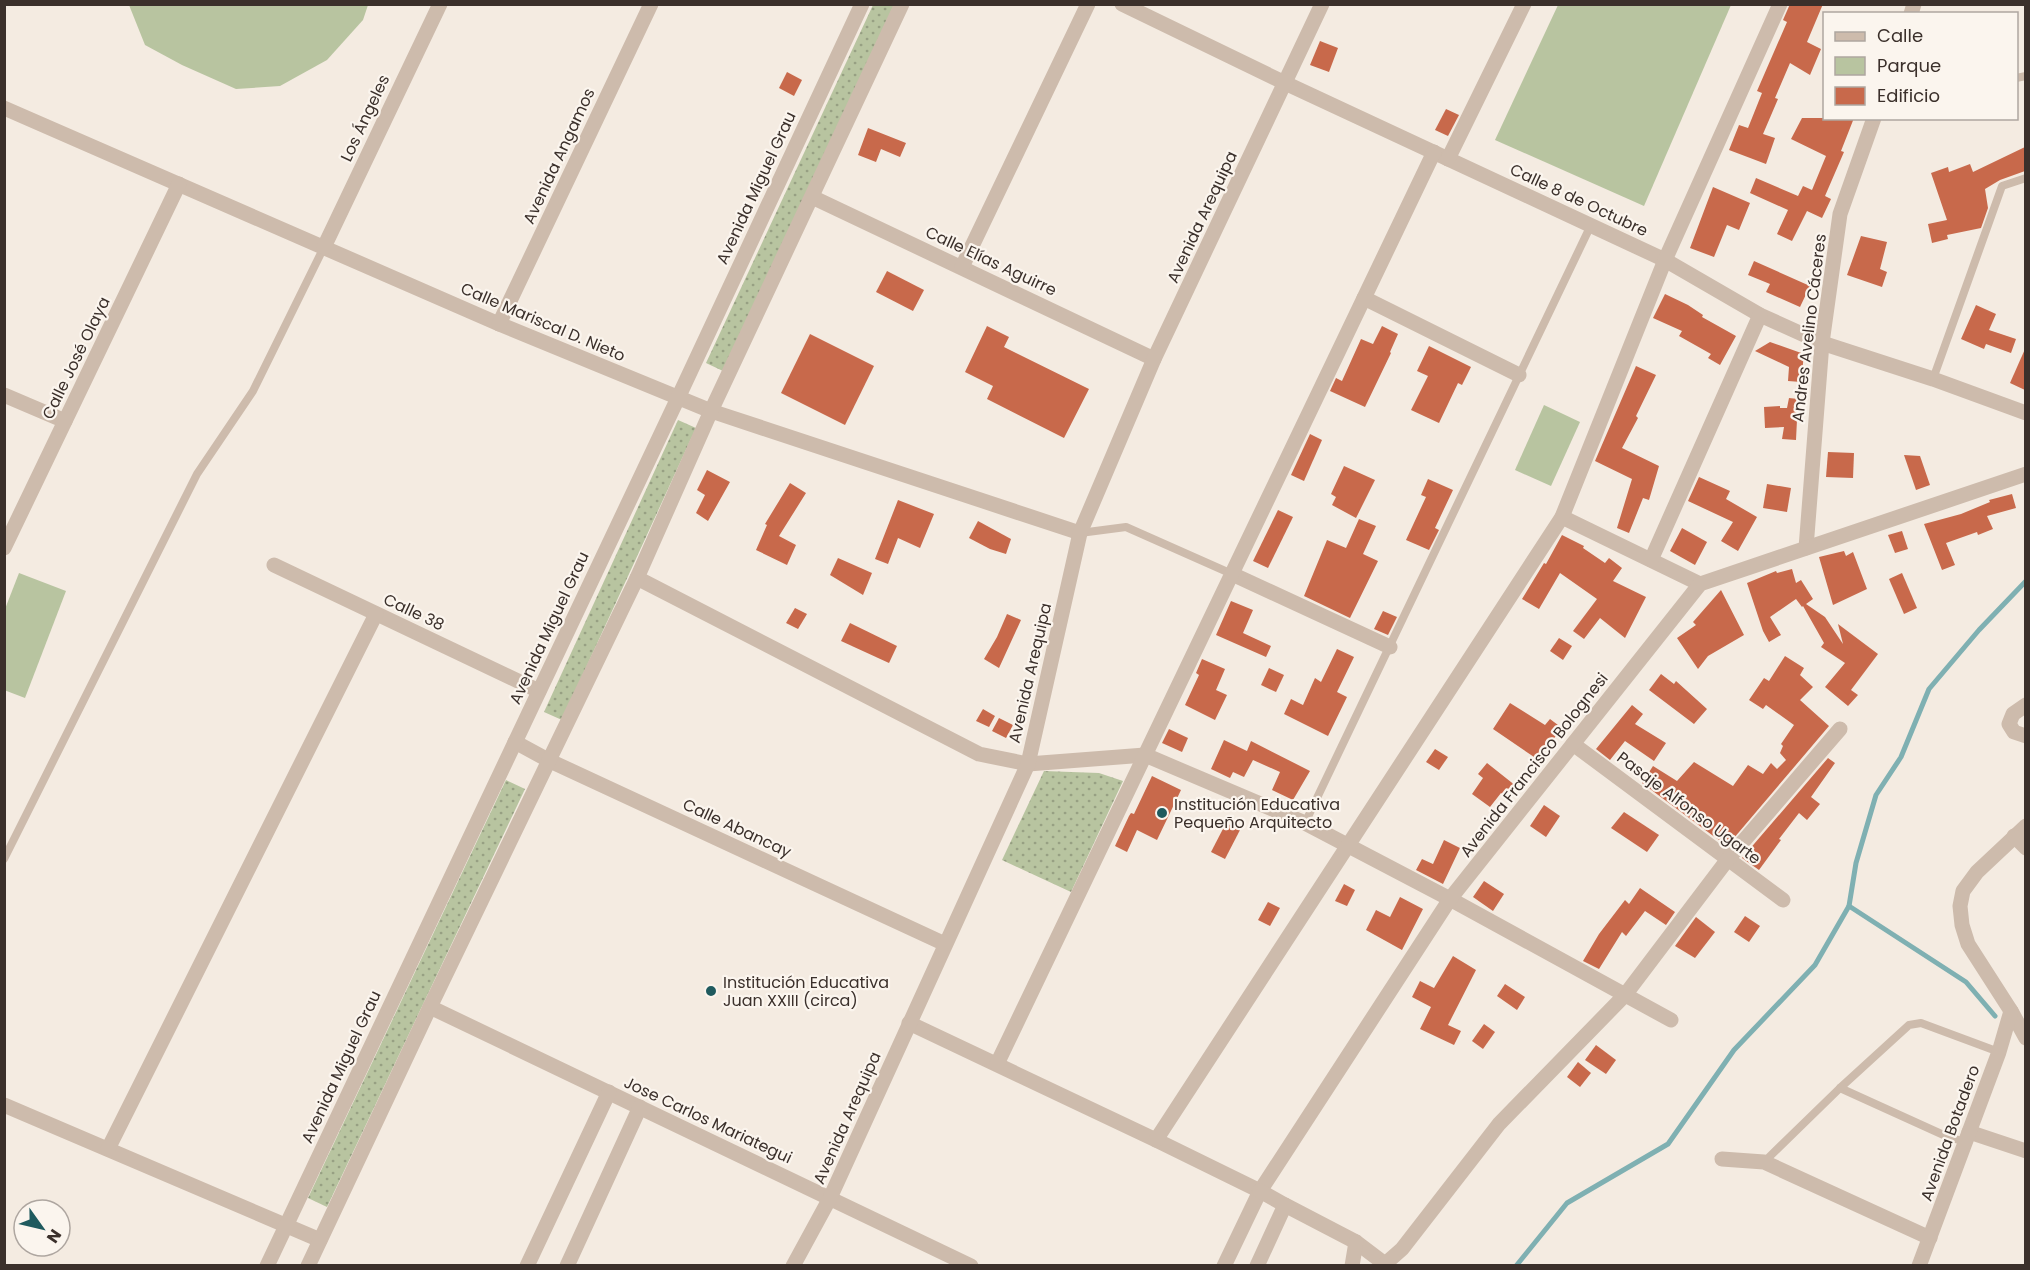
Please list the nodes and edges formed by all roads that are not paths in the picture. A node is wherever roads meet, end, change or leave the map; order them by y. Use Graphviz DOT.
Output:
graph roads {
  1 [pos="440,4"];
  2 [pos="651,4"];
  3 [pos="862,4"];
  4 [pos="902,4"];
  5 [pos="1088,4"];
  6 [pos="1122,4"];
  7 [pos="1322,4"];
  8 [pos="1524,4"];
  9 [pos="1780,4"];
  10 [pos="1285,83"];
  11 [pos="5,109"];
  12 [pos="1873,120"];
  13 [pos="1441,156"];
  14 [pos="2025,178"];
  15 [pos="179,184"];
  16 [pos="812,197"];
  17 [pos="1591,225"];
  18 [pos="324,247"];
  19 [pos="1665,260"];
  20 [pos="962,267"];
  21 [pos="1365,298"];
  22 [pos="1760,315"];
  23 [pos="499,324"];
  24 [pos="1822,343"];
  25 [pos="1154,358"];
  26 [pos="1520,375"];
  27 [pos="1933,379"];
  28 [pos="4,395"];
  29 [pos="678,398"];
  30 [pos="711,411"];
  31 [pos="2025,413"];
  32 [pos="65,421"];
  33 [pos="2025,474"];
  34 [pos="1562,517"];
  35 [pos="1080,533"];
  36 [pos="4,548"];
  37 [pos="1806,548"];
  38 [pos="1651,560"];
  39 [pos="274,565"];
  40 [pos="1232,574"];
  41 [pos="637,578"];
  42 [pos="1700,584"];
  43 [pos="376,614"];
  44 [pos="1390,647"];
  45 [pos="539,691"];
  46 [pos="2019,709"];
  47 [pos="1840,729"];
  48 [pos="2025,736"];
  49 [pos="515,742"];
  50 [pos="1573,744"];
  51 [pos="1145,755"];
  52 [pos="550,761"];
  53 [pos="1028,764"];
  54 [pos="1305,823"];
  55 [pos="2020,831"];
  56 [pos="1347,846"];
  57 [pos="2025,848"];
  58 [pos="4,859"];
  59 [pos="1728,859"];
  60 [pos="1450,899"];
  61 [pos="1783,900"];
  62 [pos="945,944"];
  63 [pos="1625,994"];
  64 [pos="430,1007"];
  65 [pos="2010,1013"];
  66 [pos="1671,1020"];
  67 [pos="909,1023"];
  68 [pos="2025,1038"];
  69 [pos="2000,1048"];
  70 [pos="997,1064"];
  71 [pos="1840,1088"];
  72 [pos="609,1092"];
  73 [pos="4,1105"];
  74 [pos="640,1107"];
  75 [pos="1968,1137"];
  76 [pos="1156,1140"];
  77 [pos="108,1149"];
  78 [pos="2025,1151"];
  79 [pos="1722,1160"];
  80 [pos="1764,1162"];
  81 [pos="1260,1191"];
  82 [pos="831,1198"];
  83 [pos="1285,1205"];
  84 [pos="286,1225"];
  85 [pos="1930,1238"];
  86 [pos="321,1240"];
  87 [pos="1356,1242"];
  88 [pos="1385,1265"];
  89 [pos="267,1266"];
  90 [pos="308,1266"];
  91 [pos="527,1266"];
  92 [pos="567,1266"];
  93 [pos="793,1266"];
  94 [pos="971,1266"];
  95 [pos="1224,1266"];
  96 [pos="1257,1266"];
  97 [pos="1352,1266"];
  98 [pos="1919,1266"];
  1 -- 18 [label="street, Los Ángeles"];
  2 -- 23 [label="street, Avenida Angamos"];
  3 -- 29 [label="street, Avenida Miguel Grau"];
  4 -- 16 [label="street"];
  5 -- 20 [label="street"];
  6 -- 10 [label="street, Calle 8 de Octubre"];
  7 -- 10 [label="street, Avenida Arequipa"];
  8 -- 13 [label="street"];
  9 -- 19 [label="street"];
  10 -- 13 [label="street, Calle 8 de Octubre"];
  10 -- 25 [label="street, Avenida Arequipa"];
  11 -- 15 [label="street, Calle Mariscal D. Nieto"];
  12 -- 24 [label="street, Andres Avelino Cáceres"];
  13 -- 17 [label="street, Calle 8 de Octubre"];
  13 -- 21 [label="street"];
  14 -- 27 [label="lane"];
  15 -- 18 [label="street, Calle Mariscal D. Nieto"];
  15 -- 32 [label="street, Calle José Olaya"];
  16 -- 20 [label="street, Calle Elías Aguirre"];
  16 -- 30 [label="street"];
  17 -- 19 [label="street, Calle 8 de Octubre"];
  17 -- 26 [label="lane"];
  18 -- 23 [label="street, Calle Mariscal D. Nieto"];
  18 -- 58 [label="lane"];
  19 -- 22 [label="street, Calle 8 de Octubre"];
  19 -- 34 [label="street"];
  20 -- 25 [label="street, Calle Elías Aguirre"];
  21 -- 26 [label="street"];
  21 -- 40 [label="street"];
  22 -- 24 [label="street, Calle 8 de Octubre"];
  22 -- 38 [label="street"];
  23 -- 29 [label="street, Calle Mariscal D. Nieto"];
  24 -- 27 [label="street, Calle 8 de Octubre"];
  24 -- 37 [label="street, Andres Avelino Cáceres"];
  25 -- 35 [label="street, Avenida Arequipa"];
  26 -- 44 [label="lane"];
  27 -- 31 [label="street, Calle 8 de Octubre"];
  28 -- 32 [label="street"];
  29 -- 30 [label="street, Calle Mariscal D. Nieto"];
  29 -- 45 [label="street, Avenida Miguel Grau"];
  30 -- 35 [label="street, Calle Mariscal D. Nieto"];
  30 -- 41 [label="street"];
  32 -- 36 [label="street, Calle José Olaya"];
  33 -- 37 [label="street"];
  34 -- 38 [label="street"];
  34 -- 56 [label="street"];
  35 -- 40 [label="lane"];
  35 -- 53 [label="street, Avenida Arequipa"];
  37 -- 42 [label="street"];
  38 -- 42 [label="street"];
  39 -- 43 [label="street, Calle 38"];
  40 -- 44 [label="street"];
  40 -- 51 [label="street"];
  41 -- 52 [label="street"];
  41 -- 53 [label="street"];
  42 -- 50 [label="street, Avenida Francisco Bolognesi"];
  43 -- 45 [label="street, Calle 38"];
  43 -- 77 [label="street"];
  44 -- 54 [label="lane"];
  45 -- 49 [label="street, Avenida Miguel Grau"];
  46 -- 48 [label="street"];
  47 -- 59 [label="street"];
  49 -- 52 [label="street, Calle Abancay"];
  49 -- 84 [label="street, Avenida Miguel Grau"];
  50 -- 59 [label="street, Pasaje Alfonso Ugarte"];
  50 -- 60 [label="street, Avenida Francisco Bolognesi"];
  51 -- 53 [label="street"];
  51 -- 54 [label="street"];
  51 -- 70 [label="street"];
  52 -- 62 [label="street, Calle Abancay"];
  52 -- 64 [label="street"];
  53 -- 62 [label="street, Avenida Arequipa"];
  54 -- 56 [label="street"];
  55 -- 57 [label="street"];
  55 -- 65 [label="street"];
  56 -- 60 [label="street"];
  56 -- 76 [label="street"];
  59 -- 61 [label="street, Pasaje Alfonso Ugarte"];
  59 -- 63 [label="street"];
  60 -- 63 [label="street"];
  60 -- 81 [label="street, Avenida Francisco Bolognesi"];
  62 -- 67 [label="street, Avenida Arequipa"];
  63 -- 66 [label="street"];
  63 -- 88 [label="street"];
  64 -- 72 [label="street, Jose Carlos Mariategui"];
  64 -- 86 [label="street"];
  65 -- 68 [label="street"];
  65 -- 69 [label="street, Avenida Botadero"];
  67 -- 70 [label="street"];
  67 -- 82 [label="street, Avenida Arequipa"];
  69 -- 71 [label="lane"];
  69 -- 75 [label="street, Avenida Botadero"];
  70 -- 76 [label="street"];
  71 -- 75 [label="lane"];
  71 -- 80 [label="lane"];
  72 -- 74 [label="street, Jose Carlos Mariategui"];
  72 -- 91 [label="street"];
  73 -- 77 [label="street"];
  74 -- 82 [label="street, Jose Carlos Mariategui"];
  74 -- 92 [label="street"];
  75 -- 78 [label="street"];
  75 -- 85 [label="street, Avenida Botadero"];
  76 -- 81 [label="street"];
  77 -- 84 [label="street"];
  79 -- 80 [label="street"];
  80 -- 85 [label="street"];
  81 -- 83 [label="street"];
  81 -- 95 [label="street, Avenida Francisco Bolognesi"];
  82 -- 93 [label="street, Avenida Arequipa"];
  82 -- 94 [label="street, Jose Carlos Mariategui"];
  83 -- 87 [label="street"];
  83 -- 96 [label="street"];
  84 -- 86 [label="street"];
  84 -- 89 [label="street, Avenida Miguel Grau"];
  85 -- 98 [label="street, Avenida Botadero"];
  86 -- 90 [label="street"];
  87 -- 88 [label="street"];
  87 -- 97 [label="street"];
}
